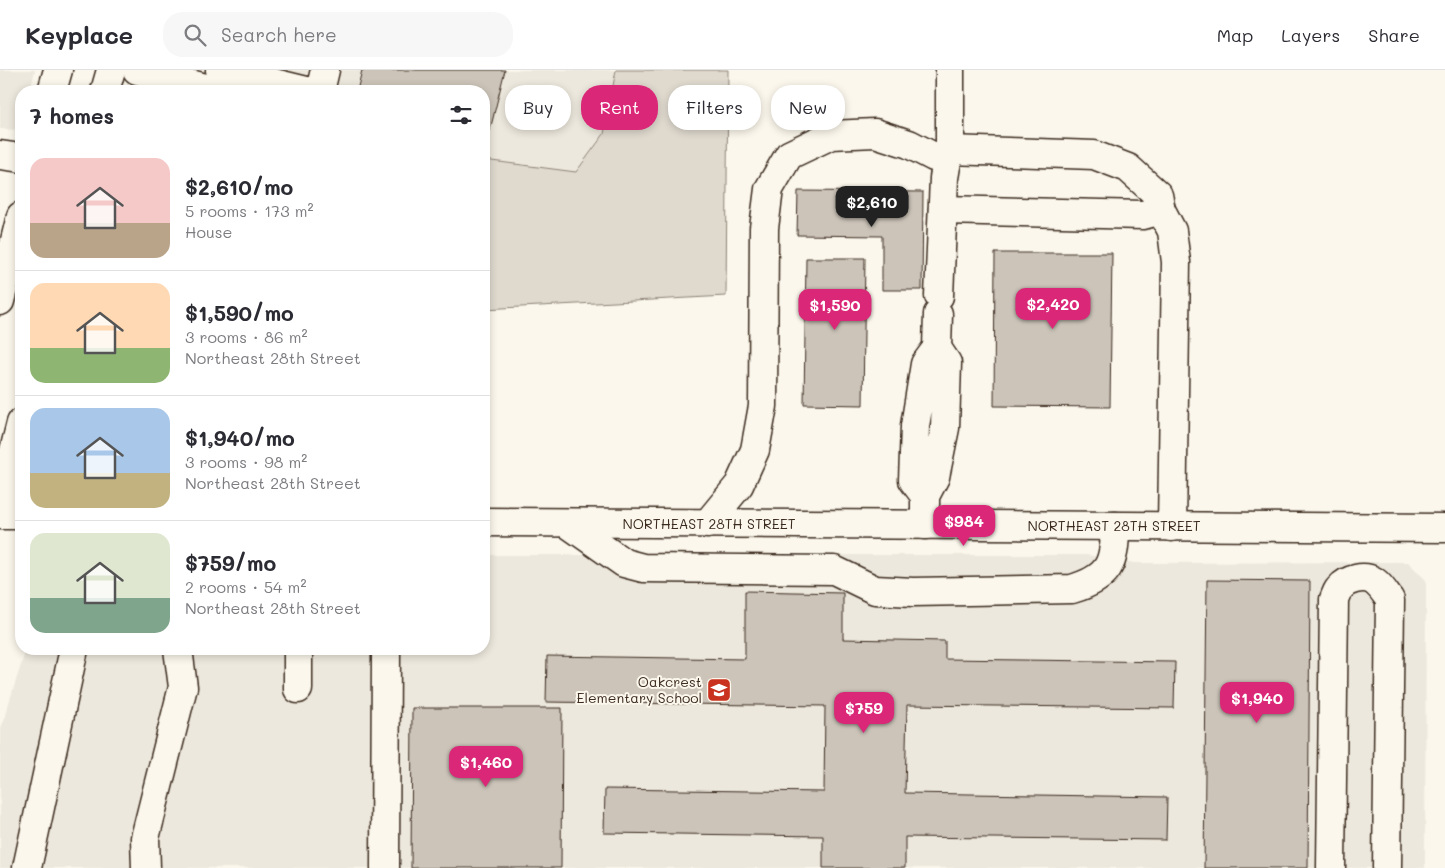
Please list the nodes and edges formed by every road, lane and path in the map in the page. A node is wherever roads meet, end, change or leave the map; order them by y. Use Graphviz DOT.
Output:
graph roads {
  1 [pos="58,70"];
  2 [pos="111,70"];
  3 [pos="137,70"];
  4 [pos="220,70"];
  5 [pos="325,70"];
  6 [pos="950,70"];
  7 [pos="54,85"];
  8 [pos="107,85"];
  9 [pos="194,85"];
  10 [pos="282,85"];
  11 [pos="321,85"];
  12 [pos="0,155"];
  13 [pos="948,156"];
  14 [pos="15,157"];
  15 [pos="943,210"];
  16 [pos="1161,210"];
  17 [pos="15,239"];
  18 [pos="1,293"];
  19 [pos="15,448"];
  20 [pos="0,507"];
  21 [pos="0,515"];
  22 [pos="15,515"];
  23 [pos="490,522"];
  24 [pos="567,523"];
  25 [pos="708,524"];
  26 [pos="925,526"];
  27 [pos="1114,526"];
  28 [pos="1172,527"];
  29 [pos="1445,528"];
  30 [pos="72,655"];
  31 [pos="179,655"];
  32 [pos="298,655"];
  33 [pos="386,655"];
  34 [pos="298,689"];
  35 [pos="27,868"];
  36 [pos="146,868"];
  37 [pos="384,868"];
  38 [pos="1331,868"];
  39 [pos="1387,868"];
  1 -- 7 [label="street"];
  2 -- 8 [label="street"];
  3 -- 9 [label="street"];
  4 -- 10 [label="street"];
  5 -- 11 [label="street"];
  6 -- 13 [label="street"];
  12 -- 14 [label="street"];
  13 -- 15 [label="street"];
  13 -- 16 [label="street"];
  13 -- 25 [label="street"];
  15 -- 16 [label="street"];
  15 -- 26 [label="street"];
  16 -- 28 [label="street"];
  17 -- 18 [label="street"];
  19 -- 20 [label="street"];
  21 -- 22 [label="street"];
  23 -- 24 [label="street, NORTHEAST 28TH STREET"];
  24 -- 25 [label="street, NORTHEAST 28TH STREET"];
  24 -- 27 [label="street"];
  25 -- 26 [label="street, NORTHEAST 28TH STREET"];
  26 -- 27 [label="street, NORTHEAST 28TH STREET"];
  27 -- 28 [label="street, NORTHEAST 28TH STREET"];
  28 -- 29 [label="street, NORTHEAST 28TH STREET"];
  30 -- 35 [label="street"];
  31 -- 36 [label="street"];
  32 -- 34 [label="street"];
  33 -- 37 [label="street"];
  38 -- 39 [label="street"];
}
